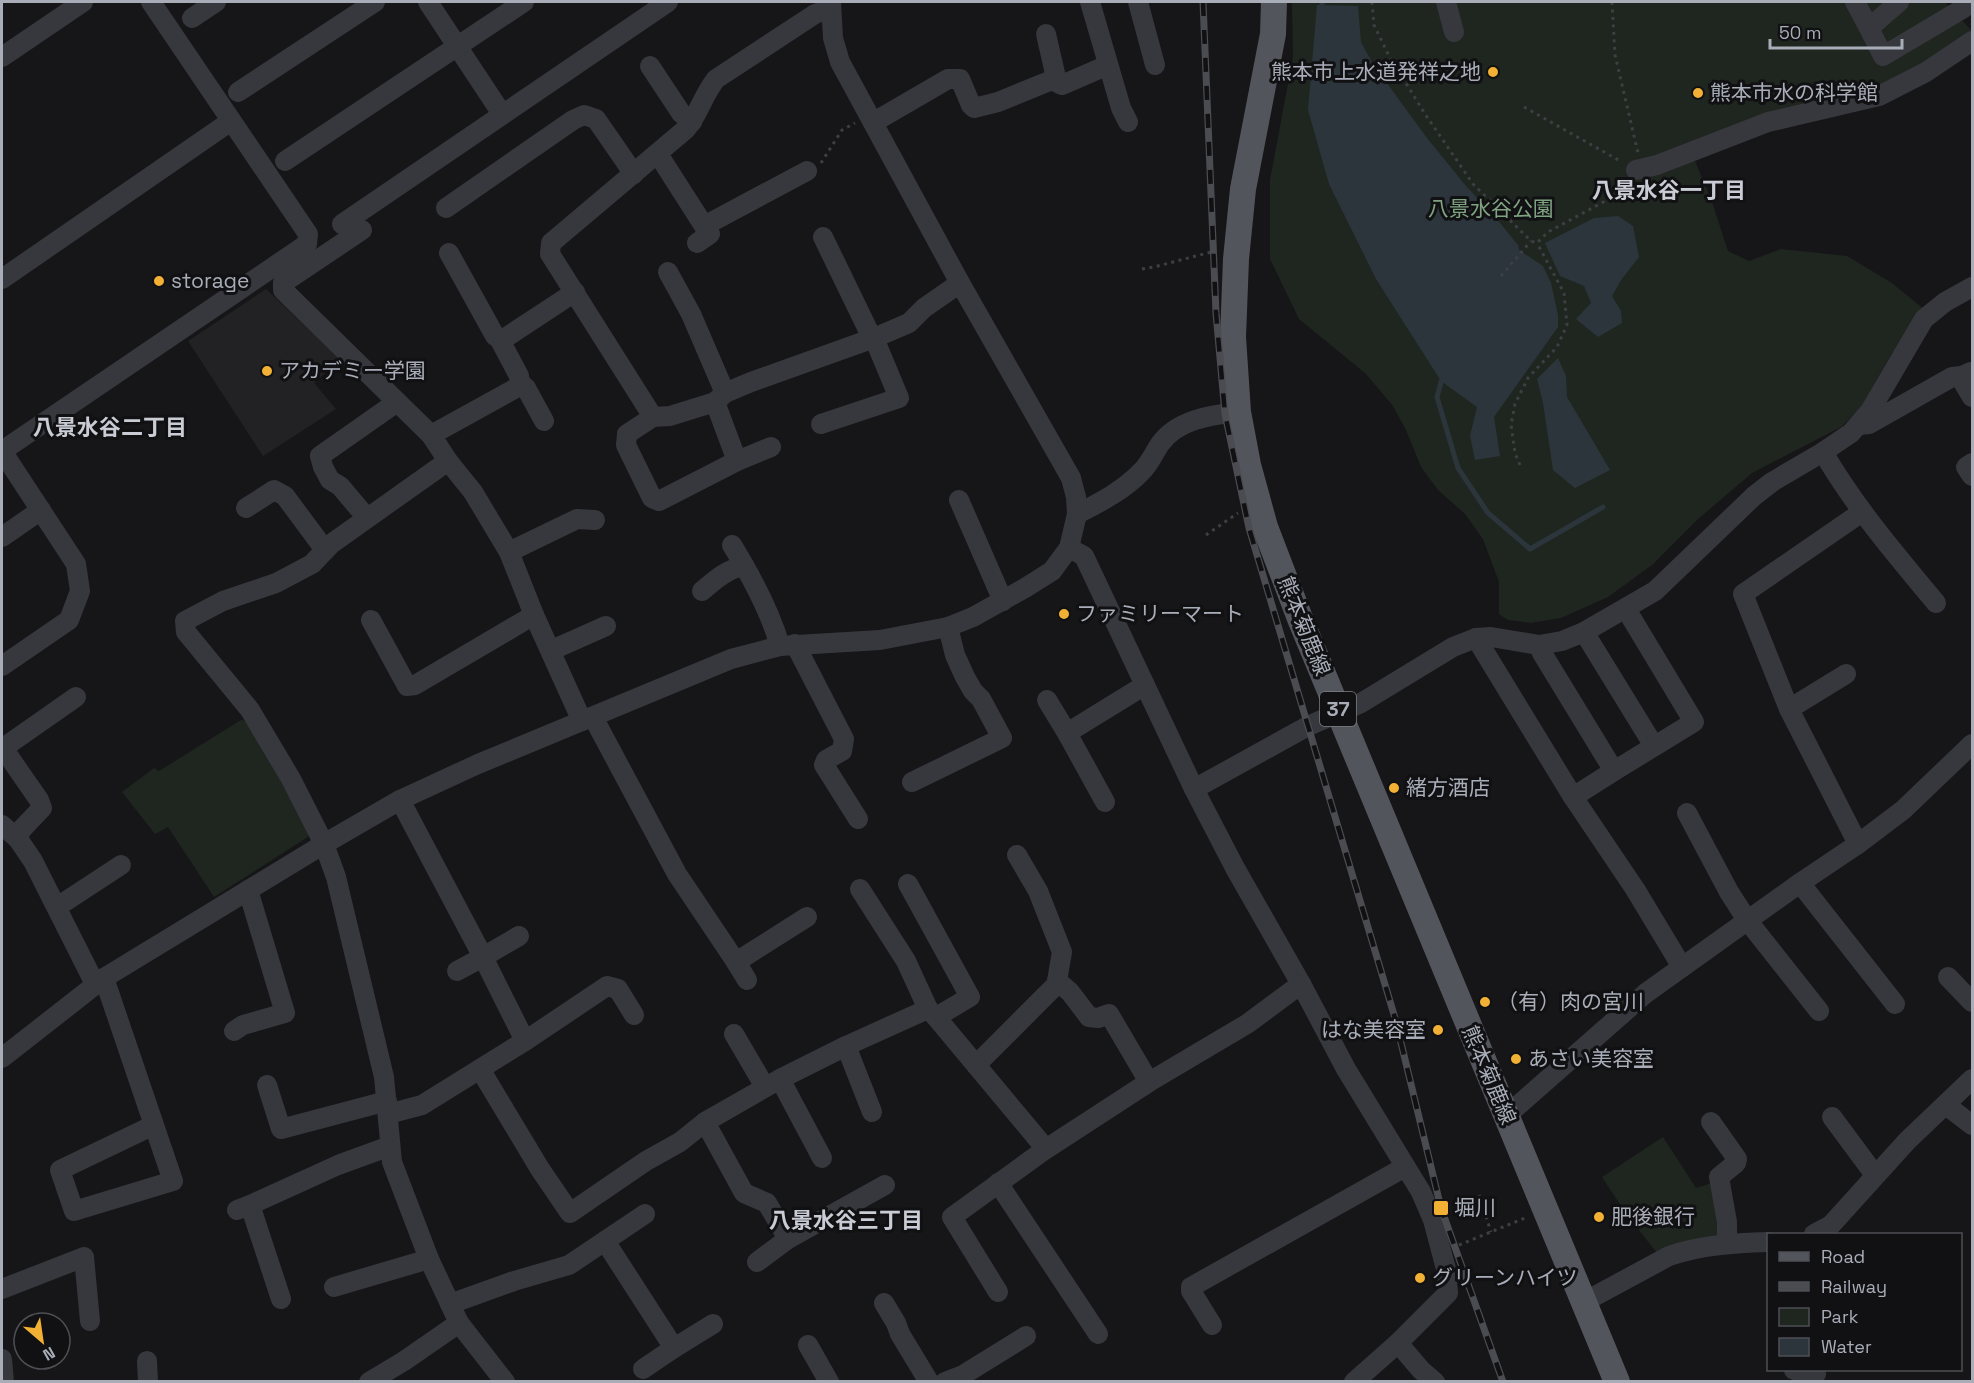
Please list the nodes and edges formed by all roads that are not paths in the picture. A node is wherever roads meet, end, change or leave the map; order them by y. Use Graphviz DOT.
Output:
graph roads {
  1 [pos="83,2"];
  2 [pos="151,2"];
  3 [pos="216,2"];
  4 [pos="375,2"];
  5 [pos="428,2"];
  6 [pos="524,2"];
  7 [pos="668,2"];
  8 [pos="1090,2"];
  9 [pos="1138,2"];
  10 [pos="1274,2"];
  11 [pos="1446,2"];
  12 [pos="1855,2"];
  13 [pos="1899,2"];
  14 [pos="831,5"];
  15 [pos="1965,8"];
  16 [pos="192,18"];
  17 [pos="1869,28"];
  18 [pos="1454,32"];
  19 [pos="1046,34"];
  20 [pos="1972,41"];
  21 [pos="457,46"];
  22 [pos="2,57"];
  23 [pos="1108,65"];
  24 [pos="1155,65"];
  25 [pos="650,66"];
  26 [pos="1057,82"];
  27 [pos="238,92"];
  28 [pos="502,114"];
  29 [pos="872,118"];
  30 [pos="231,121"];
  31 [pos="692,122"];
  32 [pos="1128,122"];
  33 [pos="658,154"];
  34 [pos="285,161"];
  35 [pos="1636,170"];
  36 [pos="807,171"];
  37 [pos="634,174"];
  38 [pos="446,207"];
  39 [pos="342,224"];
  40 [pos="362,230"];
  41 [pos="823,237"];
  42 [pos="449,253"];
  43 [pos="668,272"];
  44 [pos="2,279"];
  45 [pos="960,283"];
  46 [pos="1972,287"];
  47 [pos="575,292"];
  48 [pos="873,338"];
  49 [pos="502,340"];
  50 [pos="1969,375"];
  51 [pos="520,383"];
  52 [pos="1972,397"];
  53 [pos="720,398"];
  54 [pos="397,402"];
  55 [pos="1238,412"];
  56 [pos="653,417"];
  57 [pos="544,421"];
  58 [pos="821,424"];
  59 [pos="1859,425"];
  60 [pos="431,435"];
  61 [pos="771,447"];
  62 [pos="2,451"];
  63 [pos="1823,452"];
  64 [pos="448,461"];
  65 [pos="737,461"];
  66 [pos="1972,463"];
  67 [pos="1972,476"];
  68 [pos="959,500"];
  69 [pos="246,508"];
  70 [pos="41,510"];
  71 [pos="1862,512"];
  72 [pos="1077,514"];
  73 [pos="367,518"];
  74 [pos="596,520"];
  75 [pos="2,537"];
  76 [pos="732,545"];
  77 [pos="1069,548"];
  78 [pos="325,550"];
  79 [pos="510,552"];
  80 [pos="744,566"];
  81 [pos="702,591"];
  82 [pos="1003,601"];
  83 [pos="1936,603"];
  84 [pos="1626,609"];
  85 [pos="534,615"];
  86 [pos="371,620"];
  87 [pos="606,626"];
  88 [pos="948,627"];
  89 [pos="1584,632"];
  90 [pos="1476,638"];
  91 [pos="788,645"];
  92 [pos="1539,645"];
  93 [pos="552,650"];
  94 [pos="2,666"];
  95 [pos="1846,674"];
  96 [pos="1144,685"];
  97 [pos="76,698"];
  98 [pos="1047,700"];
  99 [pos="1789,709"];
  100 [pos="1339,712"];
  101 [pos="588,719"];
  102 [pos="1067,733"];
  103 [pos="1972,744"];
  104 [pos="1654,746"];
  105 [pos="1614,771"];
  106 [pos="912,782"];
  107 [pos="1194,789"];
  108 [pos="1573,797"];
  109 [pos="400,800"];
  110 [pos="1105,802"];
  111 [pos="1687,813"];
  112 [pos="858,819"];
  113 [pos="2,825"];
  114 [pos="18,839"];
  115 [pos="324,844"];
  116 [pos="1858,844"];
  117 [pos="1017,855"];
  118 [pos="121,865"];
  119 [pos="1800,883"];
  120 [pos="908,884"];
  121 [pos="860,889"];
  122 [pos="248,890"];
  123 [pos="57,907"];
  124 [pos="807,917"];
  125 [pos="1748,920"];
  126 [pos="519,936"];
  127 [pos="483,957"];
  128 [pos="736,963"];
  129 [pos="1682,967"];
  130 [pos="457,971"];
  131 [pos="1948,976"];
  132 [pos="747,980"];
  133 [pos="100,981"];
  134 [pos="1057,981"];
  135 [pos="1301,984"];
  136 [pos="1972,1002"];
  137 [pos="1895,1004"];
  138 [pos="1819,1011"];
  139 [pos="932,1013"];
  140 [pos="634,1016"];
  141 [pos="234,1031"];
  142 [pos="734,1034"];
  143 [pos="525,1041"];
  144 [pos="846,1046"];
  145 [pos="2,1058"];
  146 [pos="976,1065"];
  147 [pos="480,1069"];
  148 [pos="1972,1079"];
  149 [pos="1149,1082"];
  150 [pos="772,1083"];
  151 [pos="267,1085"];
  152 [pos="1946,1105"];
  153 [pos="388,1107"];
  154 [pos="872,1112"];
  155 [pos="1506,1116"];
  156 [pos="1832,1117"];
  157 [pos="705,1122"];
  158 [pos="1711,1122"];
  159 [pos="154,1125"];
  160 [pos="1972,1125"];
  161 [pos="390,1146"];
  162 [pos="1046,1149"];
  163 [pos="822,1158"];
  164 [pos="1405,1167"];
  165 [pos="1875,1175"];
  166 [pos="998,1183"];
  167 [pos="885,1185"];
  168 [pos="645,1214"];
  169 [pos="1830,1231"];
  170 [pos="788,1239"];
  171 [pos="604,1241"];
  172 [pos="1767,1242"];
  173 [pos="1728,1244"];
  174 [pos="429,1259"];
  175 [pos="756,1262"];
  176 [pos="334,1287"];
  177 [pos="2,1288"];
  178 [pos="998,1292"];
  179 [pos="281,1299"];
  180 [pos="1584,1302"];
  181 [pos="450,1304"];
  182 [pos="884,1304"];
  183 [pos="90,1321"];
  184 [pos="459,1323"];
  185 [pos="713,1324"];
  186 [pos="1212,1325"];
  187 [pos="1098,1334"];
  188 [pos="1026,1336"];
  189 [pos="1398,1343"];
  190 [pos="808,1345"];
  191 [pos="674,1348"];
  192 [pos="2,1359"];
  193 [pos="147,1361"];
  194 [pos="643,1369"];
  195 [pos="1799,1371"];
  196 [pos="1821,1375"];
  197 [pos="377,1379"];
  198 [pos="4,1382"];
  199 [pos="148,1382"];
  200 [pos="505,1382"];
  201 [pos="829,1382"];
  202 [pos="929,1382"];
  203 [pos="945,1382"];
  204 [pos="1354,1382"];
  205 [pos="1435,1382"];
  206 [pos="1617,1382"];
  1 -- 22 [label="street"];
  2 -- 30 [label="street"];
  3 -- 16 [label="street"];
  4 -- 27 [label="street"];
  5 -- 21 [label="street"];
  6 -- 21 [label="street"];
  7 -- 28 [label="street"];
  8 -- 23 [label="street"];
  9 -- 24 [label="street"];
  10 -- 55 [label="main road, 熊本菊鹿線 / 37"];
  11 -- 18 [label="street"];
  12 -- 17 [label="street"];
  13 -- 17 [label="street"];
  14 -- 29 [label="street"];
  14 -- 31 [label="street"];
  15 -- 17 [label="street"];
  19 -- 26 [label="street"];
  20 -- 35 [label="street"];
  21 -- 28 [label="street"];
  21 -- 34 [label="street"];
  23 -- 26 [label="street"];
  23 -- 32 [label="street"];
  25 -- 31 [label="street"];
  26 -- 29 [label="street"];
  28 -- 39 [label="street"];
  29 -- 45 [label="street"];
  30 -- 44 [label="street"];
  30 -- 62 [label="street"];
  31 -- 33 [label="street"];
  33 -- 36 [label="street"];
  33 -- 37 [label="street"];
  37 -- 38 [label="street"];
  37 -- 47 [label="street"];
  40 -- 54 [label="street"];
  41 -- 48 [label="street"];
  42 -- 49 [label="street"];
  43 -- 53 [label="street"];
  45 -- 48 [label="street"];
  45 -- 72 [label="street"];
  46 -- 59 [label="street"];
  47 -- 49 [label="street"];
  47 -- 56 [label="street"];
  48 -- 53 [label="street"];
  48 -- 58 [label="street"];
  49 -- 51 [label="street"];
  50 -- 52 [label="street"];
  50 -- 59 [label="street"];
  51 -- 57 [label="street"];
  51 -- 60 [label="street"];
  53 -- 56 [label="street"];
  53 -- 65 [label="street"];
  54 -- 60 [label="street"];
  54 -- 73 [label="street"];
  55 -- 72 [label="street"];
  55 -- 100 [label="main road, 熊本菊鹿線 / 37"];
  56 -- 65 [label="street"];
  59 -- 63 [label="street"];
  60 -- 64 [label="street"];
  61 -- 65 [label="street"];
  62 -- 70 [label="street"];
  63 -- 71 [label="street"];
  63 -- 84 [label="street"];
  64 -- 73 [label="street"];
  64 -- 79 [label="street"];
  66 -- 67 [label="street"];
  68 -- 82 [label="street"];
  69 -- 78 [label="street"];
  70 -- 75 [label="street"];
  70 -- 94 [label="street"];
  71 -- 83 [label="street"];
  71 -- 99 [label="street"];
  72 -- 77 [label="street"];
  73 -- 78 [label="street"];
  74 -- 79 [label="street"];
  76 -- 80 [label="street"];
  77 -- 82 [label="street"];
  77 -- 96 [label="street"];
  78 -- 115 [label="street"];
  79 -- 85 [label="street"];
  80 -- 81 [label="street"];
  80 -- 91 [label="street"];
  82 -- 88 [label="street"];
  84 -- 89 [label="street"];
  84 -- 104 [label="street"];
  85 -- 86 [label="street"];
  85 -- 93 [label="street"];
  87 -- 93 [label="street"];
  88 -- 91 [label="street"];
  88 -- 106 [label="street"];
  89 -- 92 [label="street"];
  89 -- 104 [label="street"];
  90 -- 92 [label="street"];
  90 -- 100 [label="street"];
  90 -- 108 [label="street"];
  91 -- 101 [label="street"];
  91 -- 112 [label="street"];
  92 -- 105 [label="street"];
  93 -- 101 [label="street"];
  95 -- 99 [label="street"];
  96 -- 102 [label="street"];
  96 -- 107 [label="street"];
  97 -- 114 [label="street"];
  98 -- 102 [label="street"];
  99 -- 116 [label="street"];
  100 -- 107 [label="street"];
  100 -- 155 [label="main road, 熊本菊鹿線 / 37"];
  101 -- 109 [label="street"];
  101 -- 128 [label="street"];
  102 -- 110 [label="street"];
  103 -- 116 [label="street"];
  104 -- 105 [label="street"];
  105 -- 108 [label="street"];
  107 -- 135 [label="street"];
  108 -- 129 [label="street"];
  109 -- 115 [label="street"];
  109 -- 127 [label="street"];
  111 -- 125 [label="street"];
  113 -- 114 [label="street"];
  114 -- 123 [label="street"];
  115 -- 122 [label="street"];
  115 -- 153 [label="street"];
  116 -- 119 [label="street"];
  117 -- 134 [label="street"];
  118 -- 123 [label="street"];
  119 -- 125 [label="street"];
  119 -- 137 [label="street"];
  120 -- 139 [label="street"];
  121 -- 139 [label="street"];
  122 -- 133 [label="street"];
  122 -- 141 [label="street"];
  123 -- 133 [label="street"];
  124 -- 128 [label="street"];
  125 -- 129 [label="street"];
  125 -- 138 [label="street"];
  126 -- 127 [label="street"];
  127 -- 130 [label="street"];
  127 -- 143 [label="street"];
  128 -- 132 [label="street"];
  129 -- 155 [label="street"];
  131 -- 136 [label="street"];
  133 -- 145 [label="street"];
  133 -- 159 [label="street"];
  134 -- 146 [label="street"];
  134 -- 149 [label="street"];
  135 -- 149 [label="street"];
  135 -- 164 [label="street"];
  139 -- 144 [label="street"];
  139 -- 146 [label="street"];
  140 -- 143 [label="street"];
  142 -- 150 [label="street"];
  143 -- 147 [label="street"];
  144 -- 150 [label="street"];
  144 -- 154 [label="street"];
  146 -- 162 [label="street"];
  147 -- 153 [label="street"];
  147 -- 157 [label="street"];
  148 -- 152 [label="street"];
  149 -- 162 [label="street"];
  150 -- 157 [label="street"];
  150 -- 163 [label="street"];
  151 -- 153 [label="street"];
  152 -- 160 [label="street"];
  152 -- 165 [label="street"];
  153 -- 161 [label="street"];
  155 -- 180 [label="main road, 熊本菊鹿線 / 37"];
  156 -- 165 [label="street"];
  157 -- 170 [label="street"];
  158 -- 173 [label="street"];
  159 -- 159 [label="street"];
  161 -- 174 [label="street"];
  161 -- 179 [label="street"];
  162 -- 166 [label="street"];
  164 -- 186 [label="street"];
  164 -- 189 [label="street"];
  165 -- 169 [label="street"];
  166 -- 178 [label="street"];
  166 -- 187 [label="street"];
  167 -- 170 [label="street"];
  168 -- 171 [label="street"];
  170 -- 175 [label="street"];
  171 -- 181 [label="street"];
  171 -- 191 [label="street"];
  172 -- 173 [label="street"];
  173 -- 180 [label="street"];
  174 -- 176 [label="street"];
  174 -- 181 [label="street"];
  177 -- 183 [label="street"];
  180 -- 206 [label="main road, 熊本菊鹿線 / 37"];
  181 -- 184 [label="street"];
  182 -- 202 [label="street"];
  184 -- 197 [label="street"];
  184 -- 200 [label="street"];
  185 -- 191 [label="street"];
  188 -- 203 [label="street"];
  189 -- 204 [label="street"];
  189 -- 205 [label="street"];
  190 -- 201 [label="street"];
  191 -- 194 [label="street"];
  192 -- 198 [label="street"];
  193 -- 199 [label="street"];
  195 -- 196 [label="street"];
}
